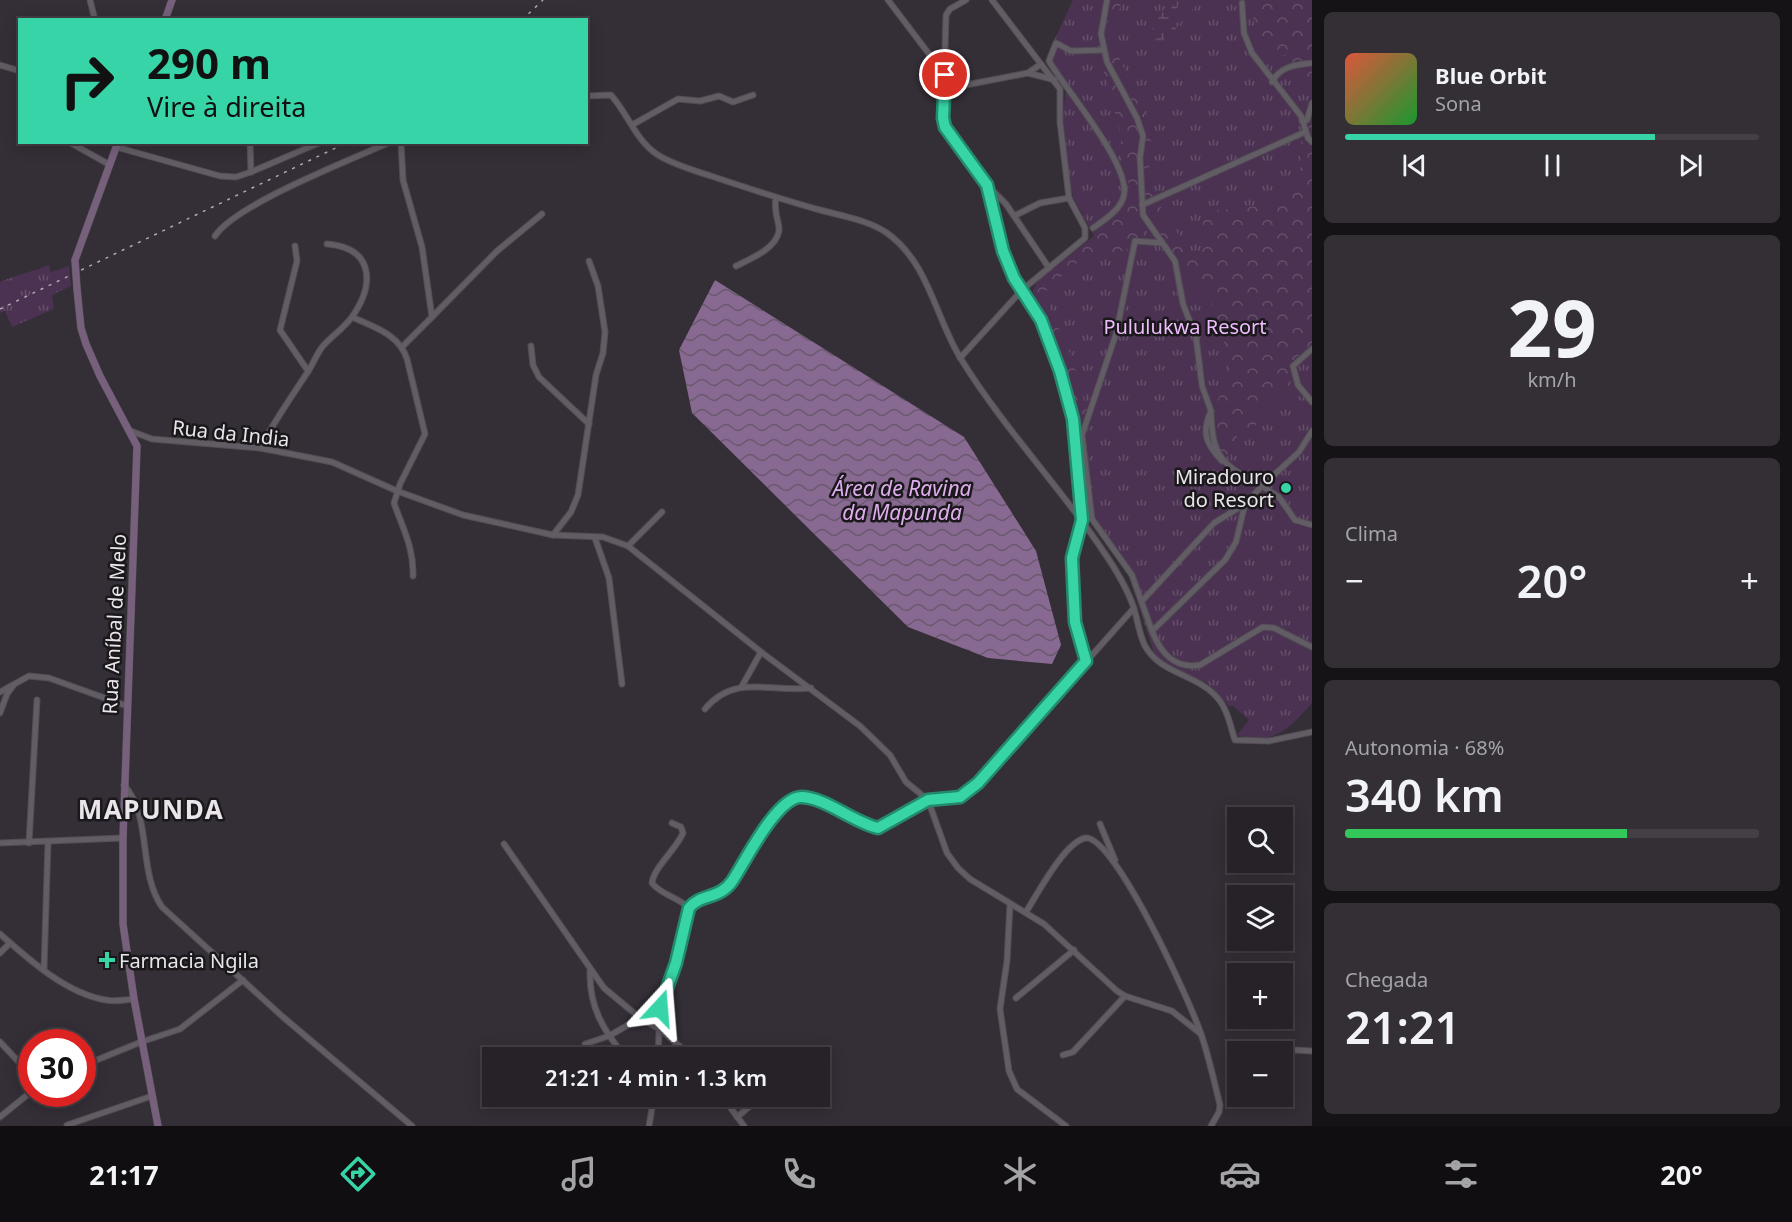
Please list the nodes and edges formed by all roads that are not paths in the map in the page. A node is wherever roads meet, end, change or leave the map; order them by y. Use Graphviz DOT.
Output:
graph roads {
  1 [pos="90,0"];
  2 [pos="172,0"];
  3 [pos="888,0"];
  4 [pos="966,0"];
  5 [pos="992,0"];
  6 [pos="1107,0"];
  7 [pos="1241,1"];
  8 [pos="94,18"];
  9 [pos="166,18"];
  10 [pos="1104,50"];
  11 [pos="1312,63"];
  12 [pos="1041,64"];
  13 [pos="0,65"];
  14 [pos="18,70"];
  15 [pos="1028,73"];
  16 [pos="945,75"];
  17 [pos="1055,80"];
  18 [pos="1272,82"];
  19 [pos="945,89"];
  20 [pos="753,95"];
  21 [pos="588,96"];
  22 [pos="1312,103"];
  23 [pos="1302,121"];
  24 [pos="632,125"];
  25 [pos="1305,132"];
  26 [pos="1312,142"];
  27 [pos="73,144"];
  28 [pos="250,144"];
  29 [pos="316,144"];
  30 [pos="386,144"];
  31 [pos="401,144"];
  32 [pos="117,145"];
  33 [pos="110,165"];
  34 [pos="251,172"];
  35 [pos="987,185"];
  36 [pos="776,198"];
  37 [pos="1069,198"];
  38 [pos="1142,205"];
  39 [pos="542,214"];
  40 [pos="1014,216"];
  41 [pos="1093,228"];
  42 [pos="215,236"];
  43 [pos="1162,243"];
  44 [pos="327,244"];
  45 [pos="295,246"];
  46 [pos="589,261"];
  47 [pos="736,266"];
  48 [pos="1049,268"];
  49 [pos="1022,290"];
  50 [pos="352,317"];
  51 [pos="432,317"];
  52 [pos="403,346"];
  53 [pos="531,346"];
  54 [pos="1312,349"];
  55 [pos="960,358"];
  56 [pos="308,371"];
  57 [pos="1312,402"];
  58 [pos="1211,411"];
  59 [pos="589,424"];
  60 [pos="128,430"];
  61 [pos="1312,431"];
  62 [pos="260,448"];
  63 [pos="1222,461"];
  64 [pos="1262,486"];
  65 [pos="397,491"];
  66 [pos="1245,504"];
  67 [pos="662,512"];
  68 [pos="1082,520"];
  69 [pos="1312,525"];
  70 [pos="553,535"];
  71 [pos="595,538"];
  72 [pos="628,546"];
  73 [pos="413,576"];
  74 [pos="1142,601"];
  75 [pos="1134,608"];
  76 [pos="1152,631"];
  77 [pos="1312,647"];
  78 [pos="761,652"];
  79 [pos="1086,661"];
  80 [pos="18,680"];
  81 [pos="622,684"];
  82 [pos="742,686"];
  83 [pos="811,688"];
  84 [pos="0,692"];
  85 [pos="37,700"];
  86 [pos="127,706"];
  87 [pos="705,710"];
  88 [pos="0,714"];
  89 [pos="1312,732"];
  90 [pos="124,784"];
  91 [pos="928,800"];
  92 [pos="672,823"];
  93 [pos="1100,824"];
  94 [pos="123,837"];
  95 [pos="48,842"];
  96 [pos="0,843"];
  97 [pos="29,843"];
  98 [pos="504,844"];
  99 [pos="1119,869"];
  100 [pos="1010,905"];
  101 [pos="689,908"];
  102 [pos="1026,912"];
  103 [pos="0,934"];
  104 [pos="10,943"];
  105 [pos="1074,950"];
  106 [pos="0,953"];
  107 [pos="44,969"];
  108 [pos="590,969"];
  109 [pos="243,980"];
  110 [pos="1125,996"];
  111 [pos="1016,998"];
  112 [pos="134,999"];
  113 [pos="640,1018"];
  114 [pos="661,1030"];
  115 [pos="1201,1034"];
  116 [pos="609,1036"];
  117 [pos="0,1042"];
  118 [pos="141,1042"];
  119 [pos="585,1044"];
  120 [pos="618,1047"];
  121 [pos="659,1047"];
  122 [pos="680,1047"];
  123 [pos="1293,1050"];
  124 [pos="1312,1051"];
  125 [pos="1063,1055"];
  126 [pos="96,1060"];
  127 [pos="18,1061"];
  128 [pos="152,1096"];
  129 [pos="18,1102"];
  130 [pos="652,1107"];
  131 [pos="730,1107"];
  132 [pos="749,1107"];
  133 [pos="0,1117"];
  134 [pos="737,1117"];
  135 [pos="67,1125"];
  136 [pos="158,1126"];
  137 [pos="412,1126"];
  138 [pos="649,1126"];
  139 [pos="744,1126"];
  140 [pos="1066,1126"];
  141 [pos="1211,1126"];
  1 -- 8 [label="street"];
  2 -- 9 [label="street"];
  3 -- 16 [label="street"];
  4 -- 16 [label="street"];
  5 -- 12 [label="street"];
  6 -- 10 [label="street"];
  7 -- 18 [label="street"];
  10 -- 38 [label="street"];
  10 -- 41 [label="street"];
  11 -- 18 [label="street"];
  12 -- 15 [label="street"];
  12 -- 17 [label="street"];
  13 -- 14 [label="street"];
  15 -- 17 [label="street"];
  15 -- 19 [label="street"];
  16 -- 19 [label="street"];
  17 -- 37 [label="street"];
  18 -- 23 [label="street"];
  19 -- 35 [label="street"];
  20 -- 24 [label="street"];
  21 -- 24 [label="street"];
  22 -- 23 [label="street"];
  23 -- 25 [label="street"];
  24 -- 36 [label="street"];
  25 -- 26 [label="street"];
  25 -- 38 [label="street"];
  27 -- 33 [label="street"];
  28 -- 34 [label="street"];
  29 -- 34 [label="street"];
  30 -- 42 [label="street"];
  31 -- 51 [label="street"];
  32 -- 33 [label="street, Rua Aníbal de Melo"];
  32 -- 34 [label="street"];
  33 -- 60 [label="street, Rua Aníbal de Melo, bridge"];
  35 -- 40 [label="street"];
  35 -- 49 [label="street"];
  36 -- 47 [label="street"];
  36 -- 55 [label="street"];
  37 -- 40 [label="street"];
  37 -- 48 [label="street"];
  38 -- 43 [label="street"];
  39 -- 51 [label="street"];
  40 -- 48 [label="street"];
  43 -- 58 [label="street"];
  43 -- 74 [label="street"];
  44 -- 50 [label="street"];
  45 -- 56 [label="street"];
  46 -- 59 [label="street"];
  48 -- 49 [label="street"];
  49 -- 55 [label="street"];
  49 -- 68 [label="street"];
  50 -- 52 [label="street"];
  50 -- 56 [label="street"];
  51 -- 52 [label="street"];
  52 -- 65 [label="street"];
  53 -- 59 [label="street"];
  54 -- 57 [label="street"];
  55 -- 68 [label="street"];
  56 -- 62 [label="street"];
  58 -- 63 [label="street"];
  58 -- 63 [label="street"];
  59 -- 70 [label="street"];
  60 -- 62 [label="street, Rua da India"];
  60 -- 86 [label="street, Rua Aníbal de Melo"];
  61 -- 64 [label="street"];
  62 -- 65 [label="street, Rua da India"];
  63 -- 64 [label="street"];
  64 -- 66 [label="street"];
  64 -- 69 [label="street"];
  65 -- 70 [label="street, Rua da India"];
  65 -- 73 [label="street"];
  66 -- 74 [label="street"];
  66 -- 76 [label="street"];
  67 -- 72 [label="street"];
  68 -- 75 [label="street"];
  68 -- 79 [label="street"];
  70 -- 71 [label="street, Rua da India"];
  71 -- 72 [label="street, Rua da India"];
  71 -- 81 [label="street"];
  72 -- 78 [label="street"];
  74 -- 76 [label="street"];
  75 -- 79 [label="street"];
  75 -- 89 [label="street"];
  76 -- 77 [label="street"];
  78 -- 82 [label="street"];
  78 -- 83 [label="street"];
  79 -- 91 [label="street"];
  80 -- 84 [label="street"];
  80 -- 86 [label="street"];
  80 -- 88 [label="street"];
  82 -- 83 [label="street"];
  82 -- 87 [label="street"];
  83 -- 91 [label="street"];
  85 -- 97 [label="street"];
  86 -- 90 [label="street, Rua Aníbal de Melo"];
  90 -- 94 [label="street, Rua Aníbal de Melo"];
  90 -- 109 [label="street"];
  91 -- 100 [label="street"];
  91 -- 101 [label="street"];
  92 -- 101 [label="street"];
  93 -- 99 [label="street"];
  94 -- 95 [label="street"];
  94 -- 112 [label="street, Rua Aníbal de Melo"];
  95 -- 97 [label="street"];
  95 -- 107 [label="street"];
  96 -- 97 [label="street"];
  98 -- 108 [label="street"];
  99 -- 102 [label="street"];
  99 -- 115 [label="street"];
  100 -- 102 [label="street"];
  100 -- 140 [label="street"];
  101 -- 114 [label="street"];
  102 -- 105 [label="street"];
  103 -- 104 [label="street"];
  104 -- 106 [label="street"];
  104 -- 107 [label="street"];
  105 -- 110 [label="street"];
  105 -- 111 [label="street"];
  107 -- 112 [label="street"];
  108 -- 113 [label="street"];
  108 -- 116 [label="street"];
  109 -- 118 [label="street"];
  109 -- 137 [label="street"];
  110 -- 115 [label="street"];
  110 -- 125 [label="street"];
  112 -- 118 [label="street, Rua Aníbal de Melo"];
  113 -- 114 [label="street"];
  113 -- 116 [label="street"];
  114 -- 121 [label="street"];
  114 -- 122 [label="street"];
  115 -- 141 [label="street"];
  116 -- 119 [label="street"];
  116 -- 120 [label="street"];
  117 -- 127 [label="street"];
  118 -- 126 [label="street"];
  118 -- 128 [label="street, Rua Aníbal de Melo"];
  123 -- 124 [label="street"];
  128 -- 135 [label="street"];
  128 -- 136 [label="street, Rua Aníbal de Melo"];
  129 -- 133 [label="street"];
  130 -- 138 [label="street"];
  131 -- 134 [label="street"];
  132 -- 134 [label="street"];
  134 -- 139 [label="street"];
}
